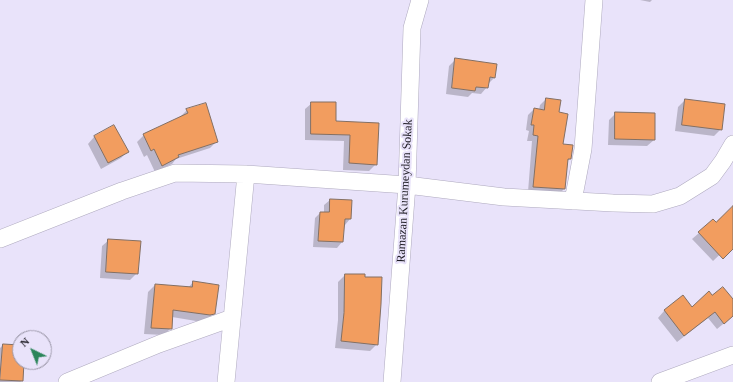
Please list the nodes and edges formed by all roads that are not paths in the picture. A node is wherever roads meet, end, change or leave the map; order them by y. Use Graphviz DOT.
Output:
graph roads {
  1 [pos="420,0"];
  2 [pos="594,0"];
  3 [pos="733,144"];
  4 [pos="246,174"];
  5 [pos="407,185"];
  6 [pos="573,201"];
  7 [pos="0,239"];
  8 [pos="232,318"];
  9 [pos="733,354"];
  10 [pos="67,382"];
  11 [pos="226,382"];
  12 [pos="392,382"];
  13 [pos="660,382"];
  1 -- 5 [label="street, Ramazan Kurumeydan Sokak"];
  2 -- 6 [label="street"];
  3 -- 6 [label="street"];
  4 -- 5 [label="street"];
  4 -- 7 [label="street"];
  4 -- 8 [label="street"];
  5 -- 6 [label="street"];
  5 -- 12 [label="street, Ramazan Kurumeydan Sokak"];
  8 -- 10 [label="street"];
  8 -- 11 [label="street"];
  9 -- 13 [label="street"];
}
